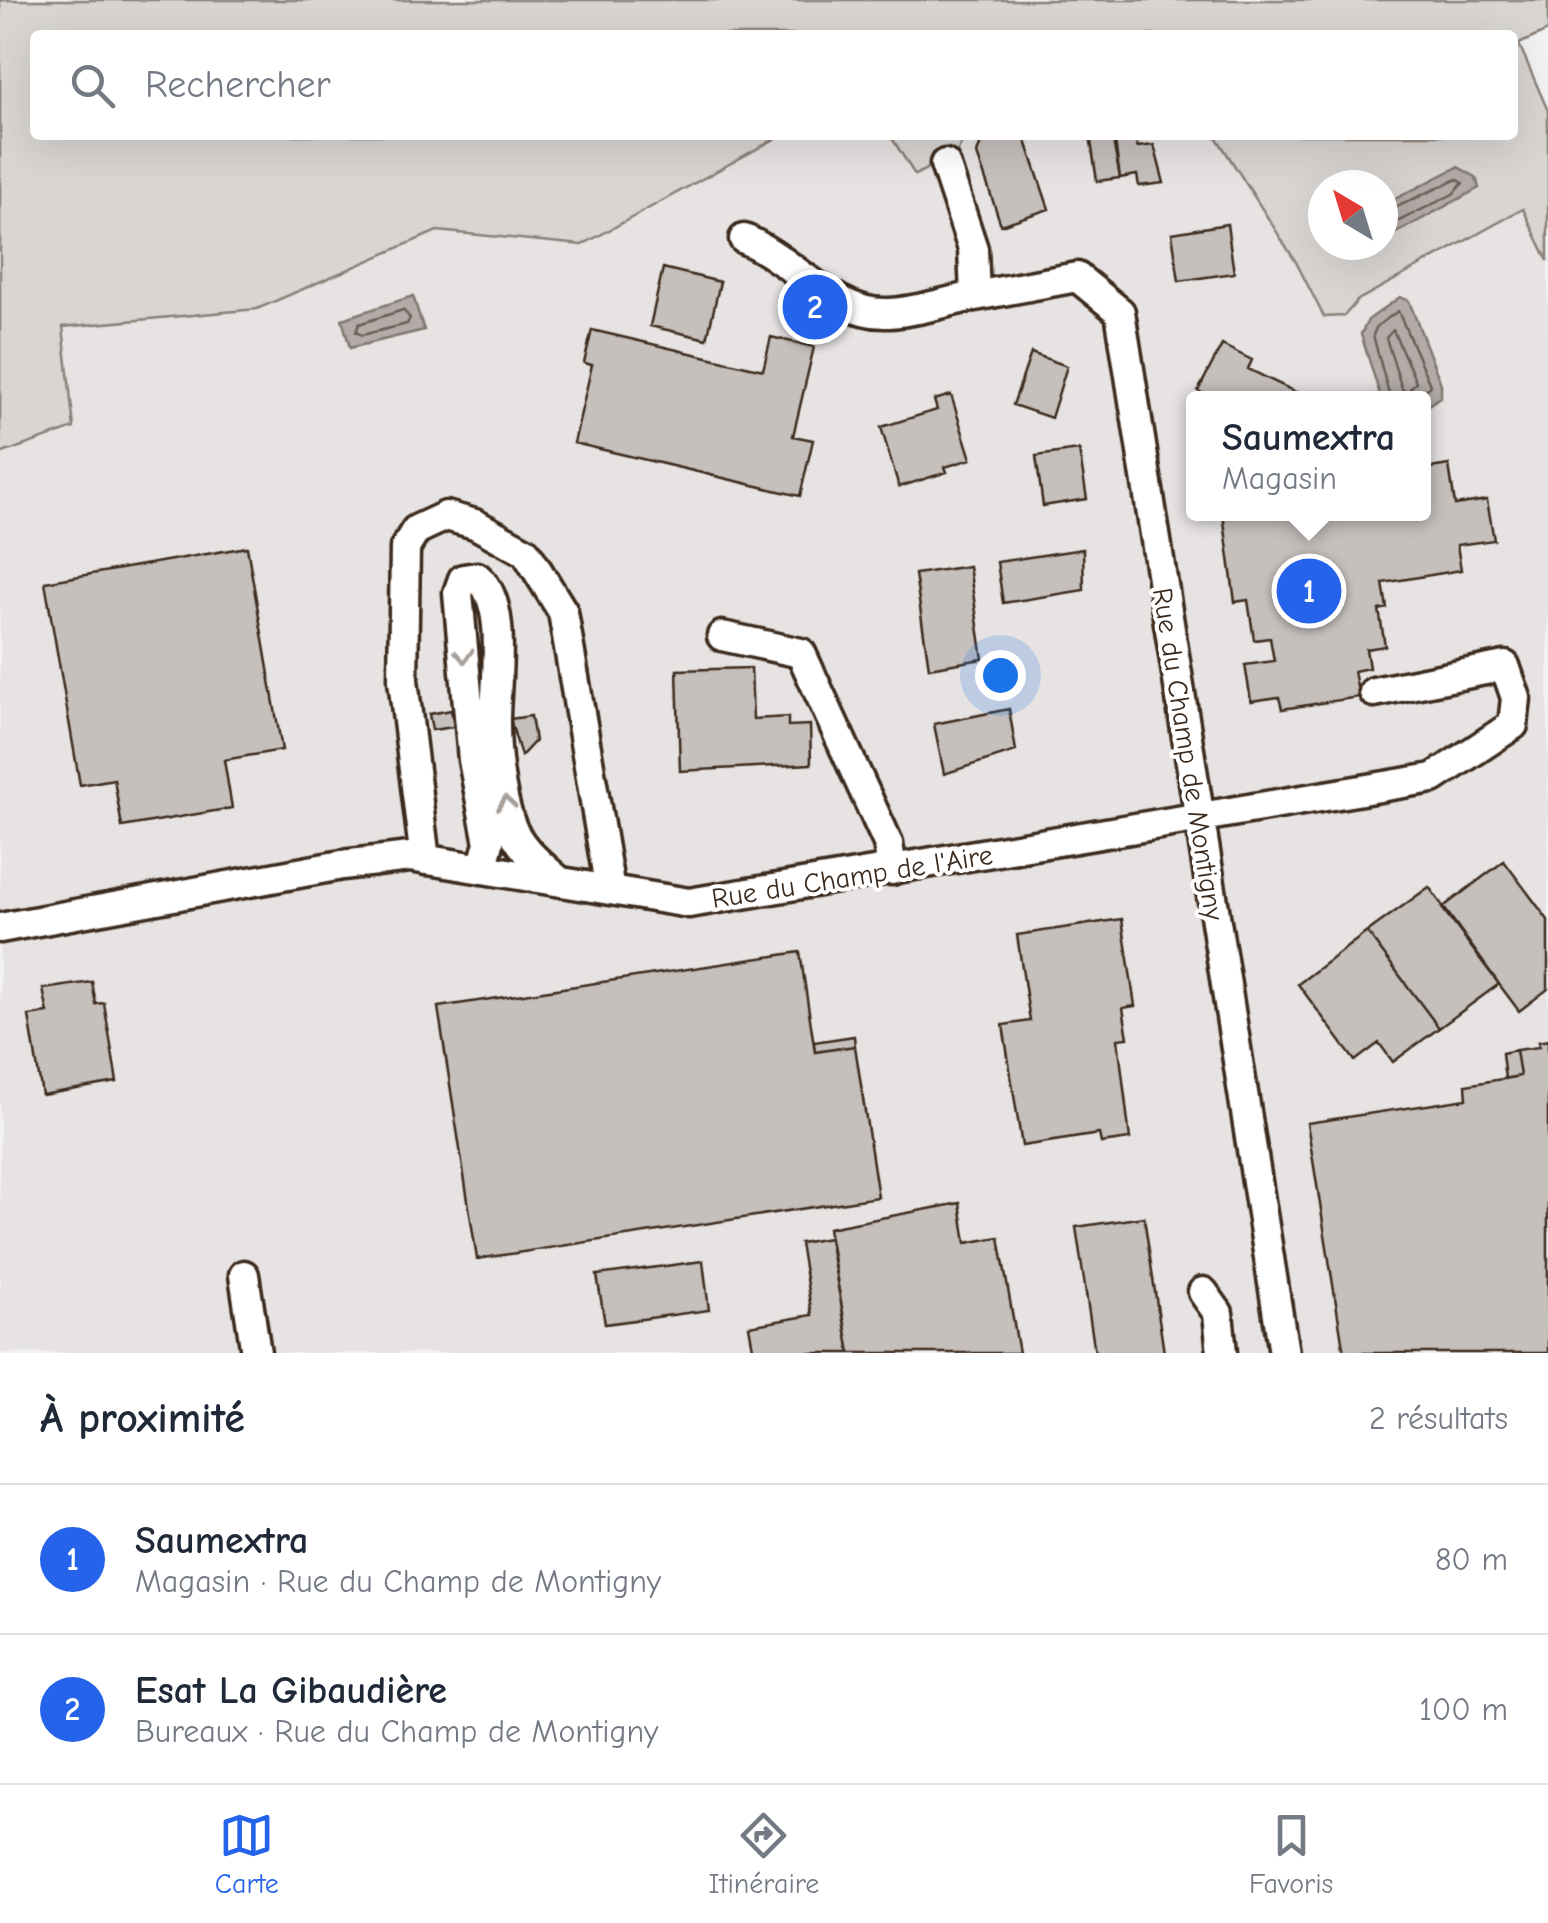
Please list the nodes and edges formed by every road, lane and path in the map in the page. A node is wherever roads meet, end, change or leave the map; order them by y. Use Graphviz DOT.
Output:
graph roads {
  1 [pos="945,164"];
  2 [pos="744,239"];
  3 [pos="975,296"];
  4 [pos="722,636"];
  5 [pos="1374,692"];
  6 [pos="1200,820"];
  7 [pos="425,860"];
  8 [pos="482,869"];
  9 [pos="892,870"];
  10 [pos="558,881"];
  11 [pos="610,890"];
  12 [pos="0,928"];
  13 [pos="244,1275"];
  14 [pos="1203,1292"];
  15 [pos="256,1353"];
  16 [pos="1222,1353"];
  17 [pos="1284,1353"];
  1 -- 3 [label="street"];
  2 -- 3 [label="street, Rue du Champ de Montigny"];
  3 -- 6 [label="street, Rue du Champ de Montigny"];
  4 -- 9 [label="street"];
  5 -- 6 [label="street, Rue du Champ de l'Aire"];
  6 -- 9 [label="street, Rue du Champ de l'Aire"];
  6 -- 17 [label="street, Rue du Champ de Montigny"];
  7 -- 8 [label="street, Rue du Champ de l'Aire"];
  7 -- 11 [label="street"];
  7 -- 12 [label="street, Rue du Champ de l'Aire"];
  8 -- 10 [label="street, Rue du Champ de l'Aire"];
  10 -- 8 [label="street, one-way"];
  9 -- 11 [label="street, Rue du Champ de l'Aire"];
  10 -- 11 [label="street, Rue du Champ de l'Aire"];
  13 -- 15 [label="street"];
  14 -- 16 [label="street"];
}
